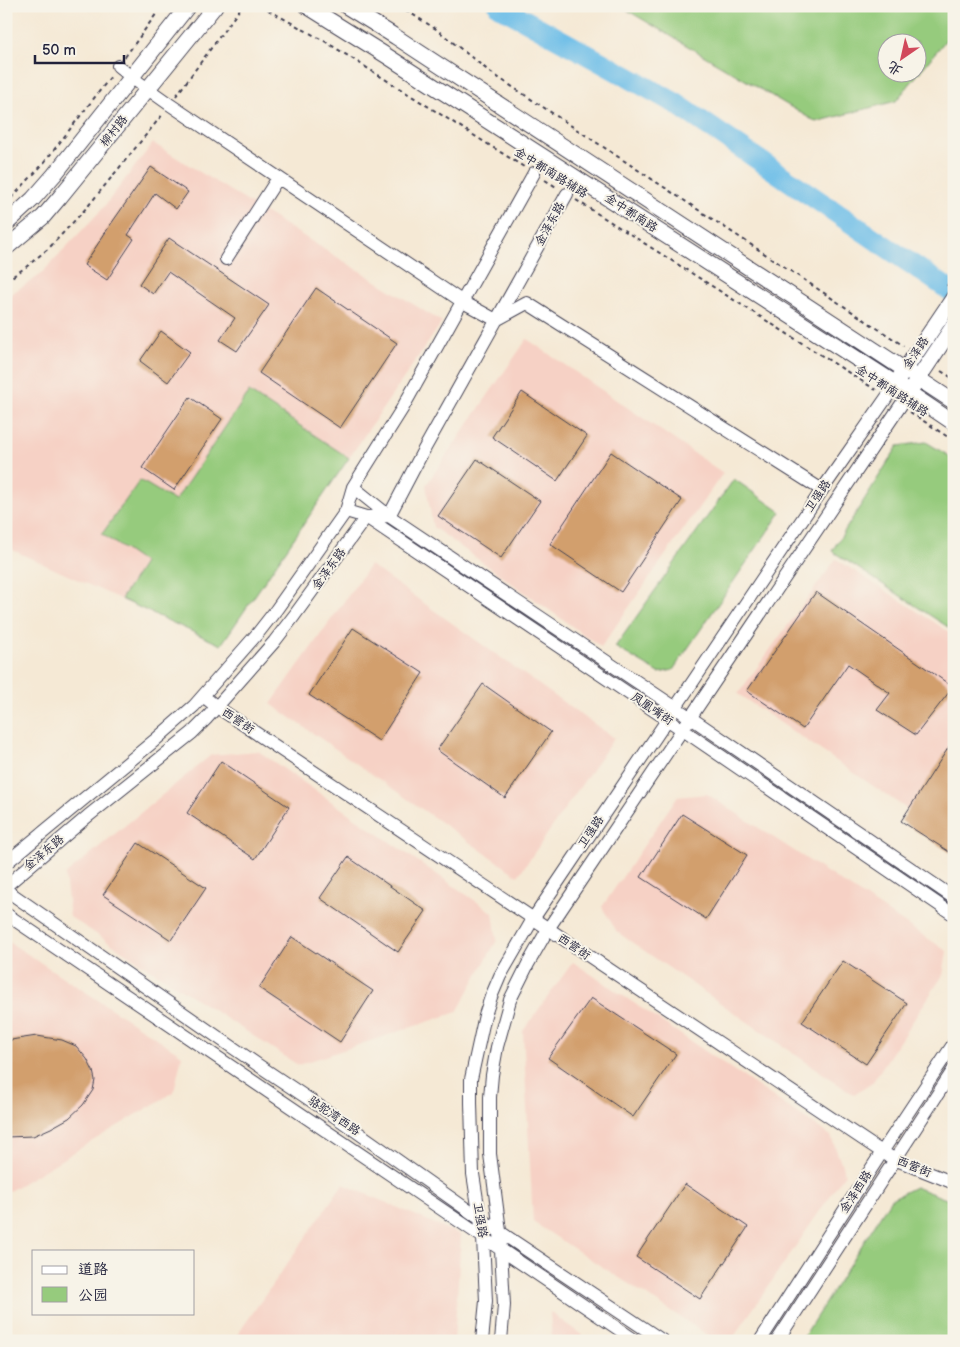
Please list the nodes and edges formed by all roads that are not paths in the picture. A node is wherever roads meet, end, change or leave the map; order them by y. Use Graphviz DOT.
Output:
graph roads {
  1 [pos="188,6"];
  2 [pos="214,6"];
  3 [pos="307,6"];
  4 [pos="346,6"];
  5 [pos="118,66"];
  6 [pos="131,77"];
  7 [pos="148,90"];
  8 [pos="534,173"];
  9 [pos="278,178"];
  10 [pos="566,194"];
  11 [pos="6,224"];
  12 [pos="6,248"];
  13 [pos="226,259"];
  14 [pos="954,297"];
  15 [pos="463,302"];
  16 [pos="496,320"];
  17 [pos="952,328"];
  18 [pos="906,370"];
  19 [pos="919,379"];
  20 [pos="896,384"];
  21 [pos="909,393"];
  22 [pos="954,402"];
  23 [pos="954,423"];
  24 [pos="353,487"];
  25 [pos="822,490"];
  26 [pos="346,511"];
  27 [pos="388,516"];
  28 [pos="366,517"];
  29 [pos="203,696"];
  30 [pos="217,707"];
  31 [pos="675,708"];
  32 [pos="691,718"];
  33 [pos="668,719"];
  34 [pos="683,730"];
  35 [pos="6,863"];
  36 [pos="6,886"];
  37 [pos="6,890"];
  38 [pos="954,898"];
  39 [pos="6,914"];
  40 [pos="954,915"];
  41 [pos="533,919"];
  42 [pos="548,929"];
  43 [pos="954,1043"];
  44 [pos="954,1069"];
  45 [pos="882,1152"];
  46 [pos="894,1159"];
  47 [pos="954,1183"];
  48 [pos="479,1218"];
  49 [pos="500,1231"];
  50 [pos="483,1238"];
  51 [pos="501,1250"];
  52 [pos="482,1341"];
  53 [pos="501,1341"];
  54 [pos="636,1341"];
  55 [pos="663,1341"];
  56 [pos="760,1341"];
  57 [pos="777,1341"];
  1 -- 6 [label="main road, 柳村路"];
  2 -- 7 [label="main road, 柳村路"];
  3 -- 20 [label="main road, 金中都南路"];
  4 -- 18 [label="main road, 金中都南路"];
  5 -- 6 [label="street"];
  6 -- 7 [label="street"];
  6 -- 11 [label="main road, 柳村路"];
  7 -- 9 [label="street"];
  7 -- 12 [label="main road, 柳村路"];
  8 -- 15 [label="street, 金泽东路"];
  9 -- 13 [label="street"];
  9 -- 15 [label="street"];
  10 -- 16 [label="street, 金泽东路"];
  14 -- 18 [label="main road, 金泽路"];
  15 -- 16 [label="street"];
  15 -- 24 [label="street, 金泽东路"];
  16 -- 25 [label="street"];
  16 -- 27 [label="street, 金泽东路"];
  17 -- 19 [label="main road, 金泽路"];
  18 -- 19 [label="main road, 金中都南路"];
  18 -- 20 [label="main road, 金泽路"];
  19 -- 21 [label="main road, 金泽路"];
  19 -- 22 [label="main road, 金中都南路"];
  20 -- 21 [label="main road, 金中都南路"];
  20 -- 25 [label="street, 卫强路"];
  21 -- 23 [label="main road, 金中都南路"];
  21 -- 32 [label="street, 卫强路"];
  24 -- 26 [label="street, 金泽东路"];
  24 -- 27 [label="street, 凤凰嘴街"];
  25 -- 31 [label="street, 卫强路"];
  26 -- 28 [label="street, 凤凰嘴街"];
  26 -- 29 [label="street, 金泽东路"];
  27 -- 28 [label="street"];
  27 -- 31 [label="street, 凤凰嘴街"];
  28 -- 30 [label="street, 金泽东路"];
  28 -- 33 [label="street, 凤凰嘴街"];
  29 -- 30 [label="street, 西营街"];
  29 -- 35 [label="street, 金泽东路"];
  30 -- 36 [label="street, 金泽东路"];
  30 -- 41 [label="street, 西营街"];
  31 -- 32 [label="street, 凤凰嘴街"];
  31 -- 33 [label="street, 卫强路"];
  32 -- 34 [label="street, 卫强路"];
  32 -- 38 [label="street, 凤凰嘴街"];
  33 -- 34 [label="street, 凤凰嘴街"];
  33 -- 41 [label="street, 卫强路"];
  34 -- 40 [label="street, 凤凰嘴街"];
  34 -- 42 [label="street, 卫强路"];
  37 -- 48 [label="street, 骆驼湾西路"];
  39 -- 50 [label="street, 骆驼湾西路"];
  41 -- 42 [label="street, 西营街"];
  41 -- 48 [label="street, 卫强路"];
  42 -- 45 [label="street, 西营街"];
  42 -- 49 [label="street, 卫强路"];
  43 -- 45 [label="street, 金泽西路"];
  44 -- 46 [label="street, 金泽西路"];
  45 -- 46 [label="street, 西营街"];
  45 -- 56 [label="street, 金泽西路"];
  46 -- 47 [label="street, 西营街"];
  46 -- 57 [label="street, 金泽西路"];
  48 -- 49 [label="street, 骆驼湾西路"];
  48 -- 50 [label="street, 卫强路"];
  49 -- 51 [label="street, 卫强路"];
  49 -- 55 [label="street, 骆驼湾西路"];
  50 -- 51 [label="street, 骆驼湾西路"];
  50 -- 52 [label="street, 卫强路"];
  51 -- 53 [label="street, 卫强路"];
  51 -- 54 [label="street, 骆驼湾西路"];
}
